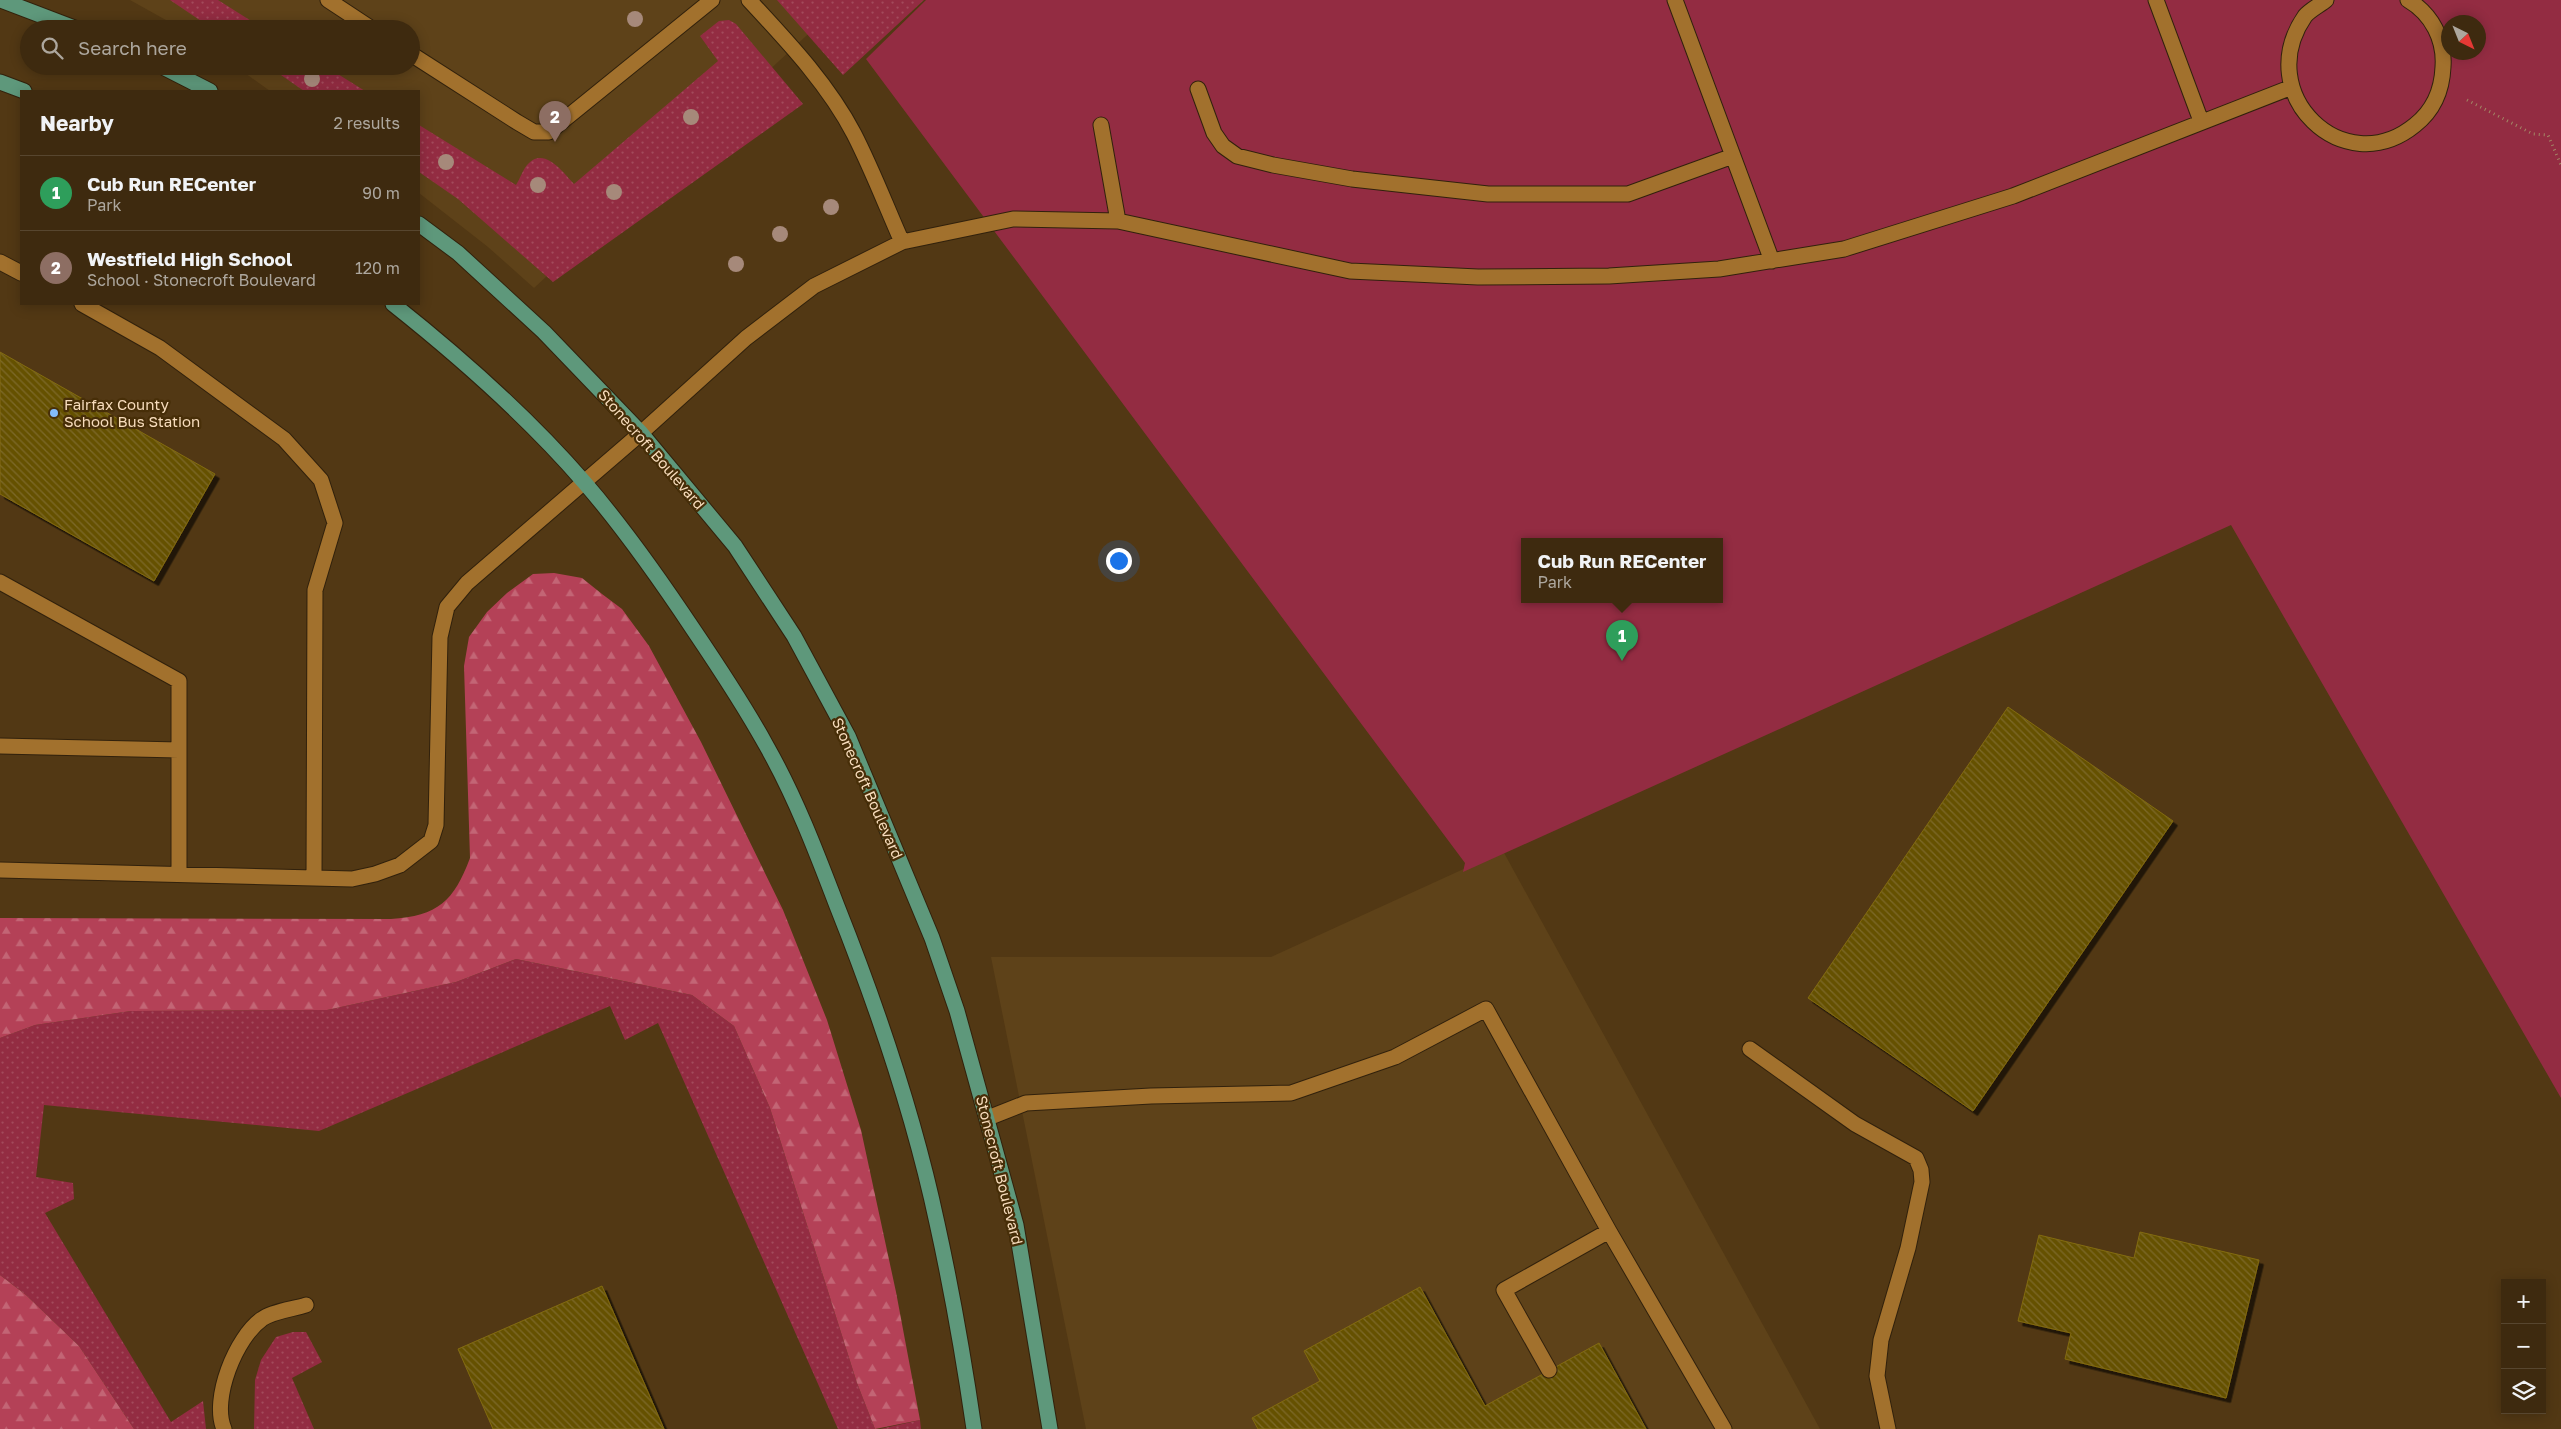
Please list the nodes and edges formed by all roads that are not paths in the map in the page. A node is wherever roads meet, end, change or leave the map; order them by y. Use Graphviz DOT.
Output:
graph roads {
  1 [pos="1,0"];
  2 [pos="328,0"];
  3 [pos="712,0"];
  4 [pos="749,0"];
  5 [pos="1675,0"];
  6 [pos="2156,0"];
  7 [pos="2326,0"];
  8 [pos="2408,0"];
  9 [pos="53,20"];
  10 [pos="358,20"];
  11 [pos="420,60"];
  12 [pos="179,75"];
  13 [pos="0,82"];
  14 [pos="2292,86"];
  15 [pos="1198,89"];
  16 [pos="21,90"];
  17 [pos="208,90"];
  18 [pos="2201,121"];
  19 [pos="1102,125"];
  20 [pos="1733,156"];
  21 [pos="1118,221"];
  22 [pos="420,225"];
  23 [pos="902,242"];
  24 [pos="1772,261"];
  25 [pos="0,262"];
  26 [pos="20,272"];
  27 [pos="84,305"];
  28 [pos="394,305"];
  29 [pos="641,432"];
  30 [pos="584,482"];
  31 [pos="0,582"];
  32 [pos="0,746"];
  33 [pos="179,750"];
  34 [pos="0,870"];
  35 [pos="179,874"];
  36 [pos="314,878"];
  37 [pos="1750,1050"];
  38 [pos="988,1118"];
  39 [pos="1609,1231"];
  40 [pos="306,1305"];
  41 [pos="1550,1370"];
  42 [pos="224,1429"];
  43 [pos="974,1429"];
  44 [pos="1050,1429"];
  45 [pos="1724,1429"];
  46 [pos="1888,1429"];
  1 -- 9 [label="main road"];
  2 -- 10 [label="lane"];
  3 -- 11 [label="lane"];
  4 -- 23 [label="lane"];
  5 -- 20 [label="lane"];
  6 -- 18 [label="lane"];
  7 -- 14 [label="lane"];
  8 -- 14 [label="lane"];
  12 -- 17 [label="main road"];
  13 -- 16 [label="main road"];
  14 -- 18 [label="lane"];
  15 -- 20 [label="lane"];
  18 -- 24 [label="lane"];
  19 -- 21 [label="lane"];
  20 -- 24 [label="lane"];
  21 -- 23 [label="lane"];
  21 -- 24 [label="lane"];
  22 -- 29 [label="main road, Stonecroft Boulevard"];
  23 -- 29 [label="lane"];
  25 -- 26 [label="lane"];
  27 -- 36 [label="lane"];
  28 -- 30 [label="main road"];
  29 -- 30 [label="lane"];
  29 -- 38 [label="main road, Stonecroft Boulevard"];
  30 -- 36 [label="lane"];
  30 -- 43 [label="main road"];
  31 -- 33 [label="lane"];
  32 -- 33 [label="lane"];
  33 -- 35 [label="lane"];
  34 -- 35 [label="lane"];
  35 -- 36 [label="lane"];
  37 -- 46 [label="lane"];
  38 -- 39 [label="lane"];
  38 -- 44 [label="main road, Stonecroft Boulevard"];
  39 -- 41 [label="lane"];
  39 -- 45 [label="lane"];
  40 -- 42 [label="lane"];
}
